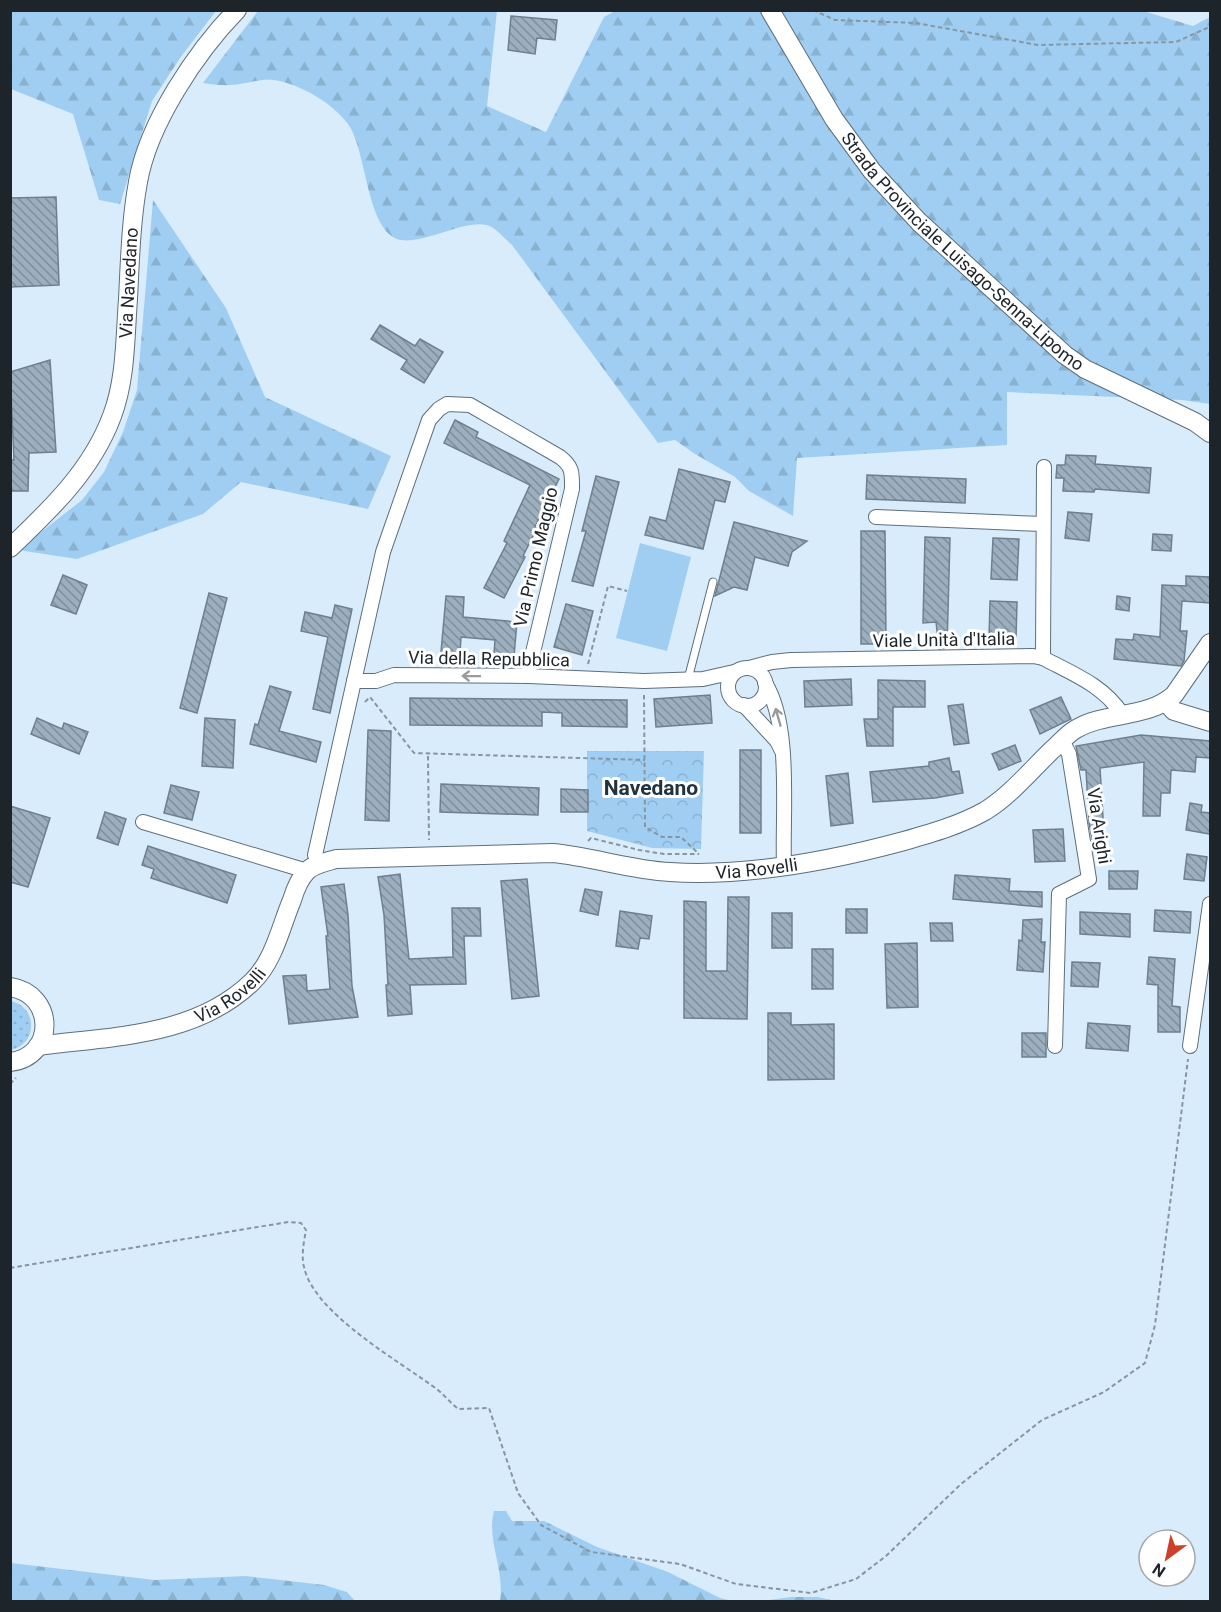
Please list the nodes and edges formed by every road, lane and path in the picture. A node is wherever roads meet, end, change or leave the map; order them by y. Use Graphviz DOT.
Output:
graph roads {
  1 [pos="237,10"];
  2 [pos="770,10"];
  3 [pos="813,10"];
  4 [pos="1210,24"];
  5 [pos="1209,29"];
  6 [pos="1210,433"];
  7 [pos="1044,467"];
  8 [pos="876,517"];
  9 [pos="1042,524"];
  10 [pos="10,548"];
  11 [pos="713,582"];
  12 [pos="627,591"];
  13 [pos="1210,643"];
  14 [pos="1043,658"];
  15 [pos="749,668"];
  16 [pos="734,672"];
  17 [pos="529,676"];
  18 [pos="585,678"];
  19 [pos="688,679"];
  20 [pos="703,679"];
  21 [pos="354,681"];
  22 [pos="644,681"];
  23 [pos="765,683"];
  24 [pos="729,693"];
  25 [pos="1166,702"];
  26 [pos="362,705"];
  27 [pos="744,705"];
  28 [pos="1122,714"];
  29 [pos="1210,722"];
  30 [pos="1062,740"];
  31 [pos="782,753"];
  32 [pos="428,755"];
  33 [pos="645,760"];
  34 [pos="144,822"];
  35 [pos="586,842"];
  36 [pos="430,849"];
  37 [pos="784,866"];
  38 [pos="313,868"];
  39 [pos="1210,904"];
  40 [pos="10,987"];
  41 [pos="43,1012"];
  42 [pos="92,1039"];
  43 [pos="38,1046"];
  44 [pos="1054,1046"];
  45 [pos="1190,1046"];
  46 [pos="12,1063"];
  47 [pos="10,1268"];
  1 -- 10 [label="street, Via Navedano"];
  2 -- 6 [label="street, Strada Provinciale Luisago-Senna-Lipomo"];
  3 -- 5 [label="path"];
  4 -- 5 [label="path"];
  7 -- 9 [label="street"];
  8 -- 9 [label="street"];
  9 -- 14 [label="street"];
  11 -- 19 [label="lane"];
  12 -- 18 [label="path"];
  13 -- 25 [label="street"];
  14 -- 15 [label="street, Viale Unità d'Italia"];
  14 -- 28 [label="street, Viale Unità d'Italia"];
  15 -- 16 [label="street"];
  15 -- 23 [label="street"];
  16 -- 20 [label="street, Via della Repubblica"];
  16 -- 24 [label="street"];
  17 -- 18 [label="street, Via della Repubblica"];
  17 -- 21 [label="street, Via della Repubblica, one-way"];
  17 -- 21 [label="street, Via Primo Maggio"];
  18 -- 22 [label="street, Via della Repubblica"];
  19 -- 20 [label="street, Via della Repubblica"];
  19 -- 22 [label="street, Via della Repubblica"];
  20 -- 24 [label="street"];
  21 -- 38 [label="street"];
  22 -- 33 [label="path"];
  23 -- 27 [label="street"];
  31 -- 23 [label="street, one-way"];
  24 -- 27 [label="street"];
  25 -- 28 [label="street, Via Rovelli"];
  25 -- 29 [label="street"];
  26 -- 32 [label="path"];
  27 -- 31 [label="street"];
  28 -- 30 [label="street, Via Rovelli"];
  30 -- 37 [label="street, Via Rovelli"];
  30 -- 44 [label="street, Via Arighi"];
  31 -- 37 [label="street"];
  32 -- 33 [label="path"];
  32 -- 36 [label="path"];
  33 -- 35 [label="path"];
  34 -- 38 [label="street, Via Rovelli"];
  37 -- 38 [label="street, Via Rovelli"];
  38 -- 42 [label="street, Via Rovelli"];
  39 -- 45 [label="street"];
  40 -- 41 [label="street, Via Rovelli"];
  41 -- 42 [label="street, Via Rovelli"];
  41 -- 43 [label="street"];
  42 -- 43 [label="street, Via Rovelli"];
  43 -- 46 [label="street"];
  45 -- 47 [label="path"];
}
